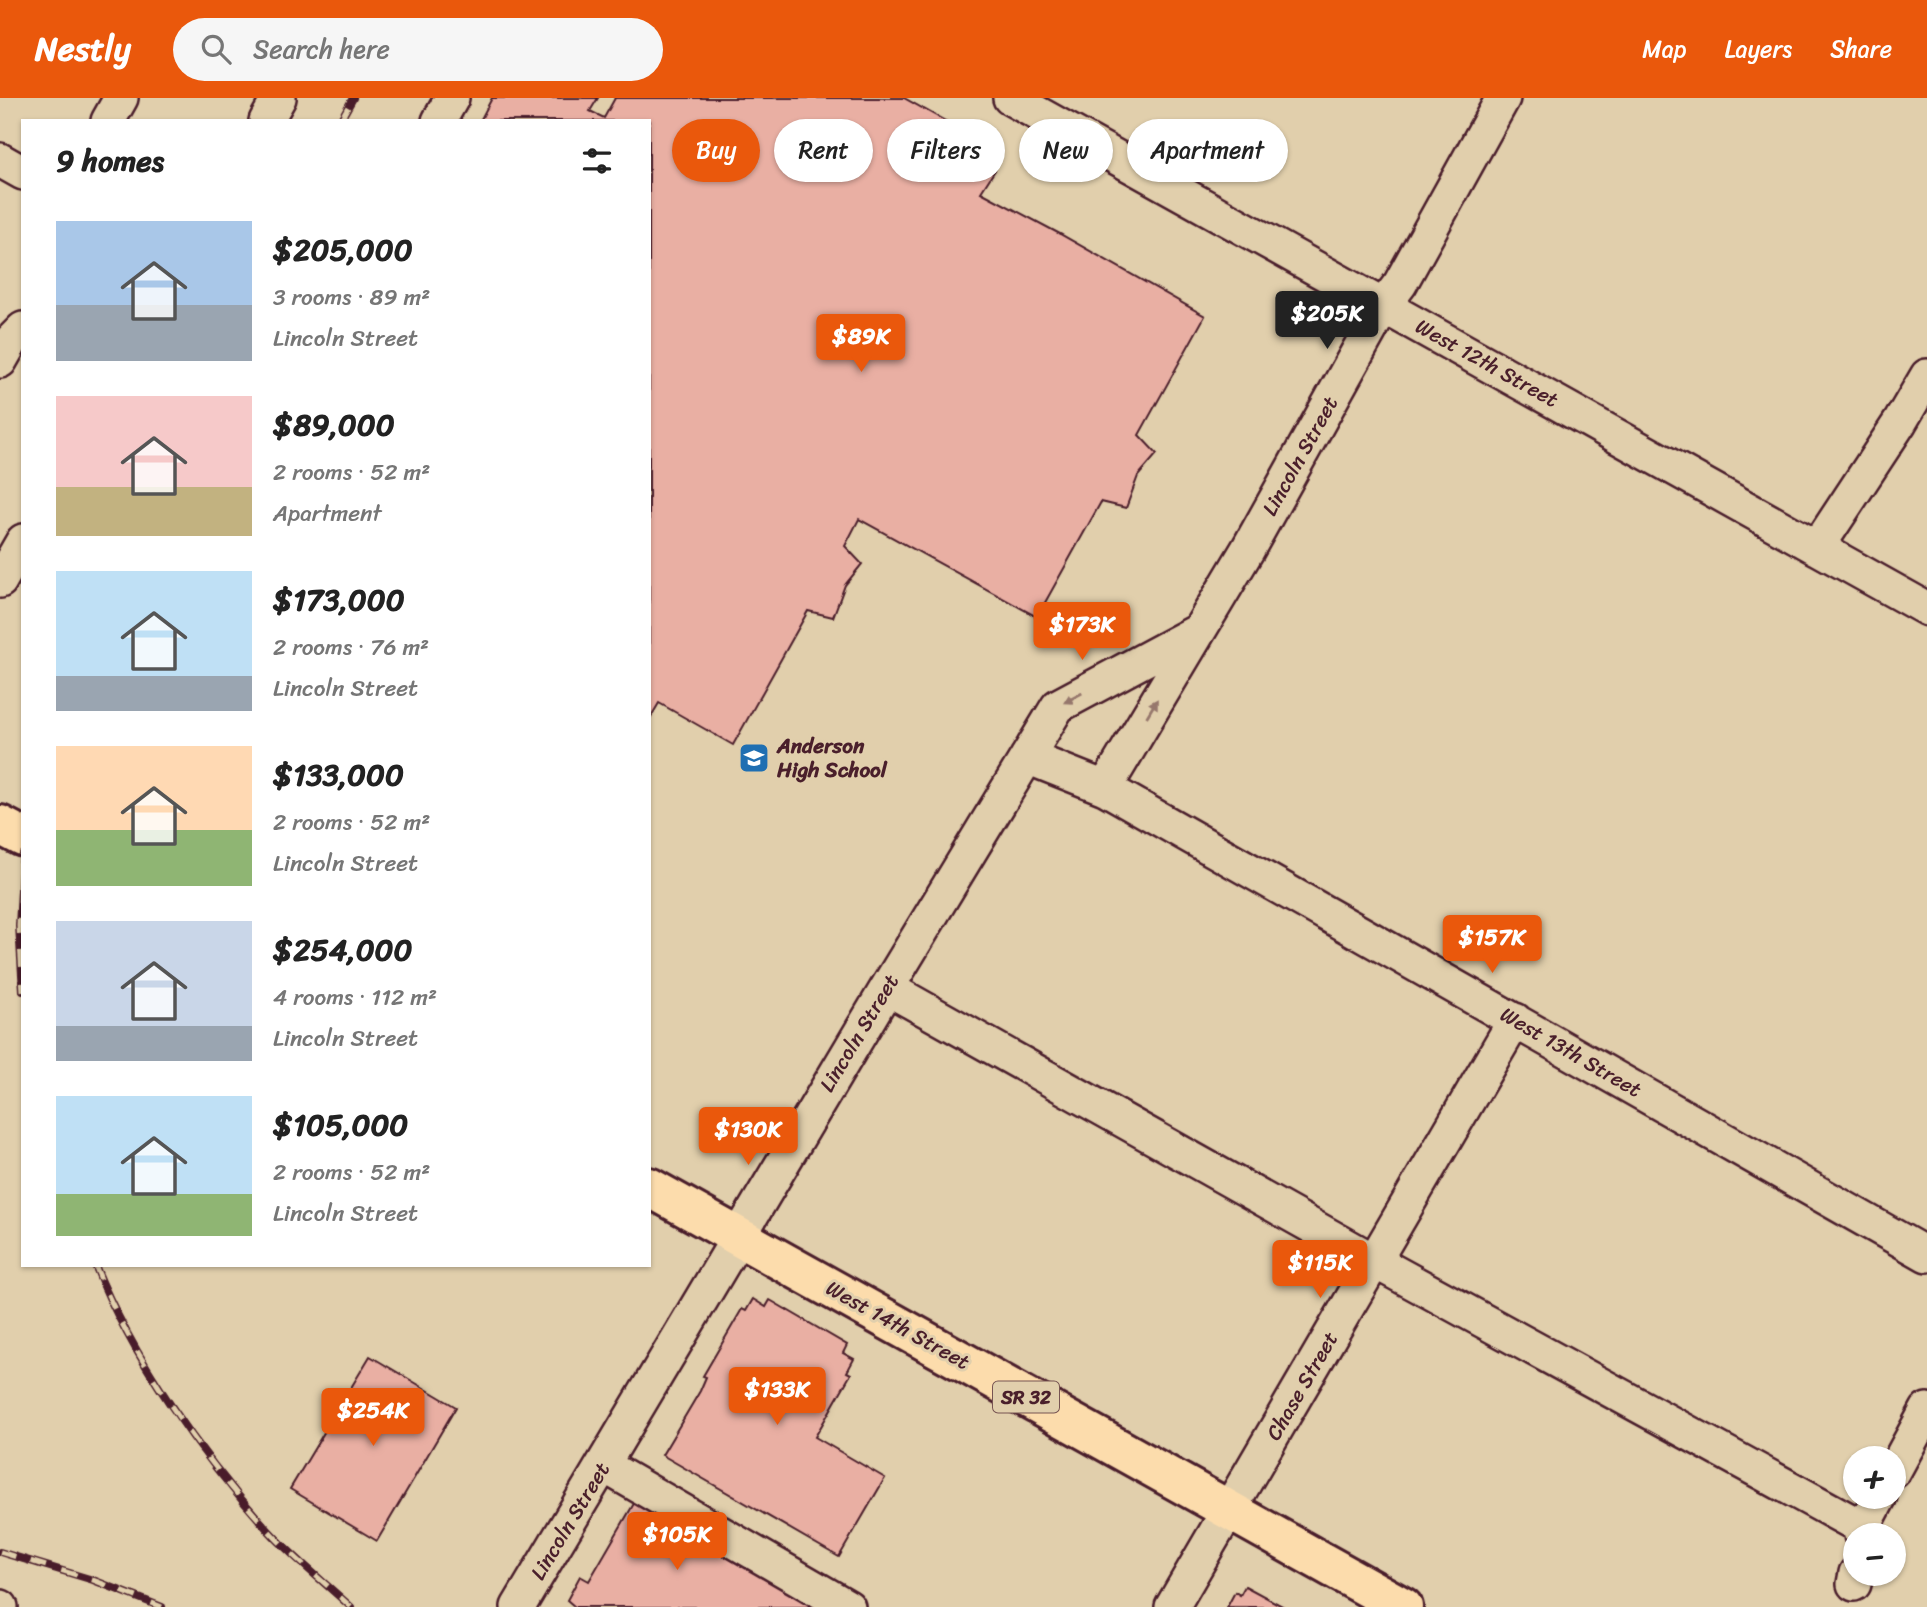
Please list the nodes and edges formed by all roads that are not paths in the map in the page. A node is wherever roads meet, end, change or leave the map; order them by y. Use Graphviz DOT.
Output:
graph roads {
  1 [pos="121,98"];
  2 [pos="279,98"];
  3 [pos="452,98"];
  4 [pos="1010,98"];
  5 [pos="1503,98"];
  6 [pos="108,119"];
  7 [pos="267,119"];
  8 [pos="440,119"];
  9 [pos="0,160"];
  10 [pos="21,172"];
  11 [pos="1384,305"];
  12 [pos="1927,376"];
  13 [pos="21,544"];
  14 [pos="1817,548"];
  15 [pos="0,581"];
  16 [pos="1927,609"];
  17 [pos="1198,631"];
  18 [pos="1027,757"];
  19 [pos="1105,788"];
  20 [pos="0,825"];
  21 [pos="21,836"];
  22 [pos="887,988"];
  23 [pos="1515,1020"];
  24 [pos="651,1187"];
  25 [pos="738,1236"];
  26 [pos="1927,1255"];
  27 [pos="1374,1261"];
  28 [pos="1927,1410"];
  29 [pos="1906,1449"];
  30 [pos="603,1465"];
  31 [pos="1229,1510"];
  32 [pos="1848,1523"];
  33 [pos="518,1607"];
  34 [pos="848,1607"];
  35 [pos="1172,1607"];
  36 [pos="1403,1607"];
  1 -- 6 [label="street"];
  2 -- 7 [label="street"];
  3 -- 8 [label="street"];
  4 -- 11 [label="street, West 12th Street"];
  5 -- 11 [label="street, Lincoln Street"];
  9 -- 10 [label="street"];
  11 -- 14 [label="street, West 12th Street"];
  11 -- 17 [label="street, Lincoln Street"];
  12 -- 14 [label="street"];
  13 -- 15 [label="street"];
  14 -- 16 [label="street, West 12th Street"];
  17 -- 18 [label="street, Lincoln Street, one-way"];
  19 -- 17 [label="street, Lincoln Street, one-way"];
  18 -- 19 [label="street, West 13th Street"];
  18 -- 22 [label="street, Lincoln Street"];
  19 -- 23 [label="street, West 13th Street"];
  20 -- 21 [label="main road"];
  22 -- 25 [label="street, Lincoln Street"];
  22 -- 27 [label="street"];
  23 -- 26 [label="street, West 13th Street"];
  23 -- 27 [label="street, Chase Street"];
  24 -- 25 [label="main road, West 14th Street / SR 32"];
  25 -- 30 [label="street, Lincoln Street"];
  25 -- 31 [label="main road, West 14th Street / SR 32"];
  27 -- 31 [label="street, Chase Street"];
  27 -- 32 [label="street"];
  28 -- 29 [label="street"];
  30 -- 33 [label="street, Lincoln Street"];
  30 -- 34 [label="street"];
  31 -- 35 [label="street, Chase Street"];
  31 -- 36 [label="main road, West 14th Street / SR 32"];
}
